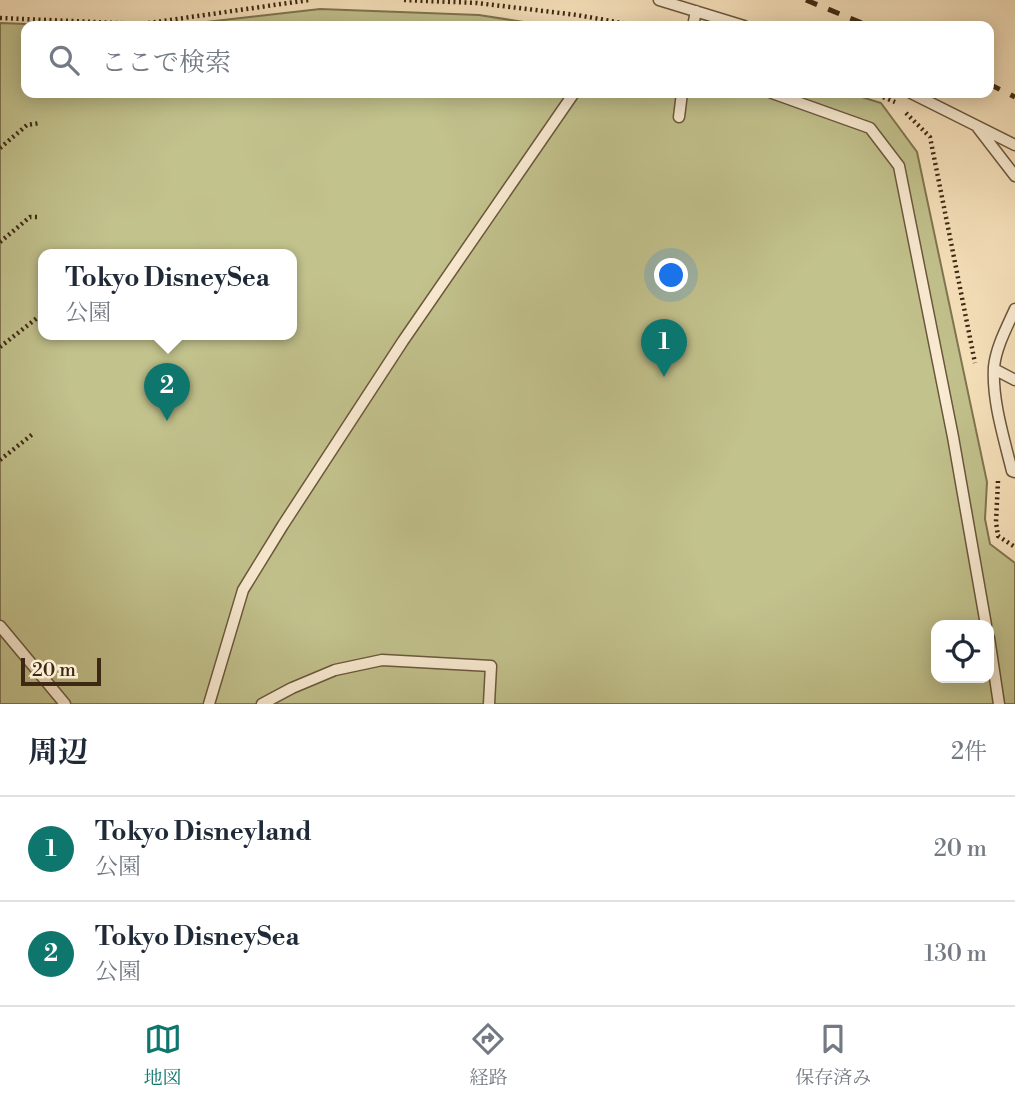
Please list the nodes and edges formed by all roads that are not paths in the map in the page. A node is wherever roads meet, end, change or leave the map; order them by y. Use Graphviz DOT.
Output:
graph roads {
  1 [pos="659,0"];
  2 [pos="677,2"];
  3 [pos="696,11"];
  4 [pos="694,21"];
  5 [pos="728,21"];
  6 [pos="571,98"];
  7 [pos="681,98"];
  8 [pos="786,98"];
  9 [pos="921,98"];
  10 [pos="678,117"];
  11 [pos="975,124"];
  12 [pos="1015,145"];
  13 [pos="1015,176"];
  14 [pos="1015,309"];
  15 [pos="994,369"];
  16 [pos="1015,380"];
  17 [pos="1015,472"];
  18 [pos="985,620"];
  19 [pos="0,626"];
  20 [pos="994,671"];
  21 [pos="65,704"];
  22 [pos="209,704"];
  23 [pos="262,704"];
  24 [pos="489,704"];
  25 [pos="999,704"];
  1 -- 2 [label="lane"];
  2 -- 3 [label="lane"];
  3 -- 4 [label="lane"];
  3 -- 5 [label="lane"];
  6 -- 22 [label="lane"];
  7 -- 10 [label="lane"];
  8 -- 18 [label="lane"];
  9 -- 11 [label="lane"];
  11 -- 12 [label="lane"];
  11 -- 13 [label="lane"];
  14 -- 15 [label="lane"];
  15 -- 16 [label="lane"];
  15 -- 17 [label="lane"];
  19 -- 21 [label="lane"];
  20 -- 25 [label="lane"];
  23 -- 24 [label="lane"];
}
